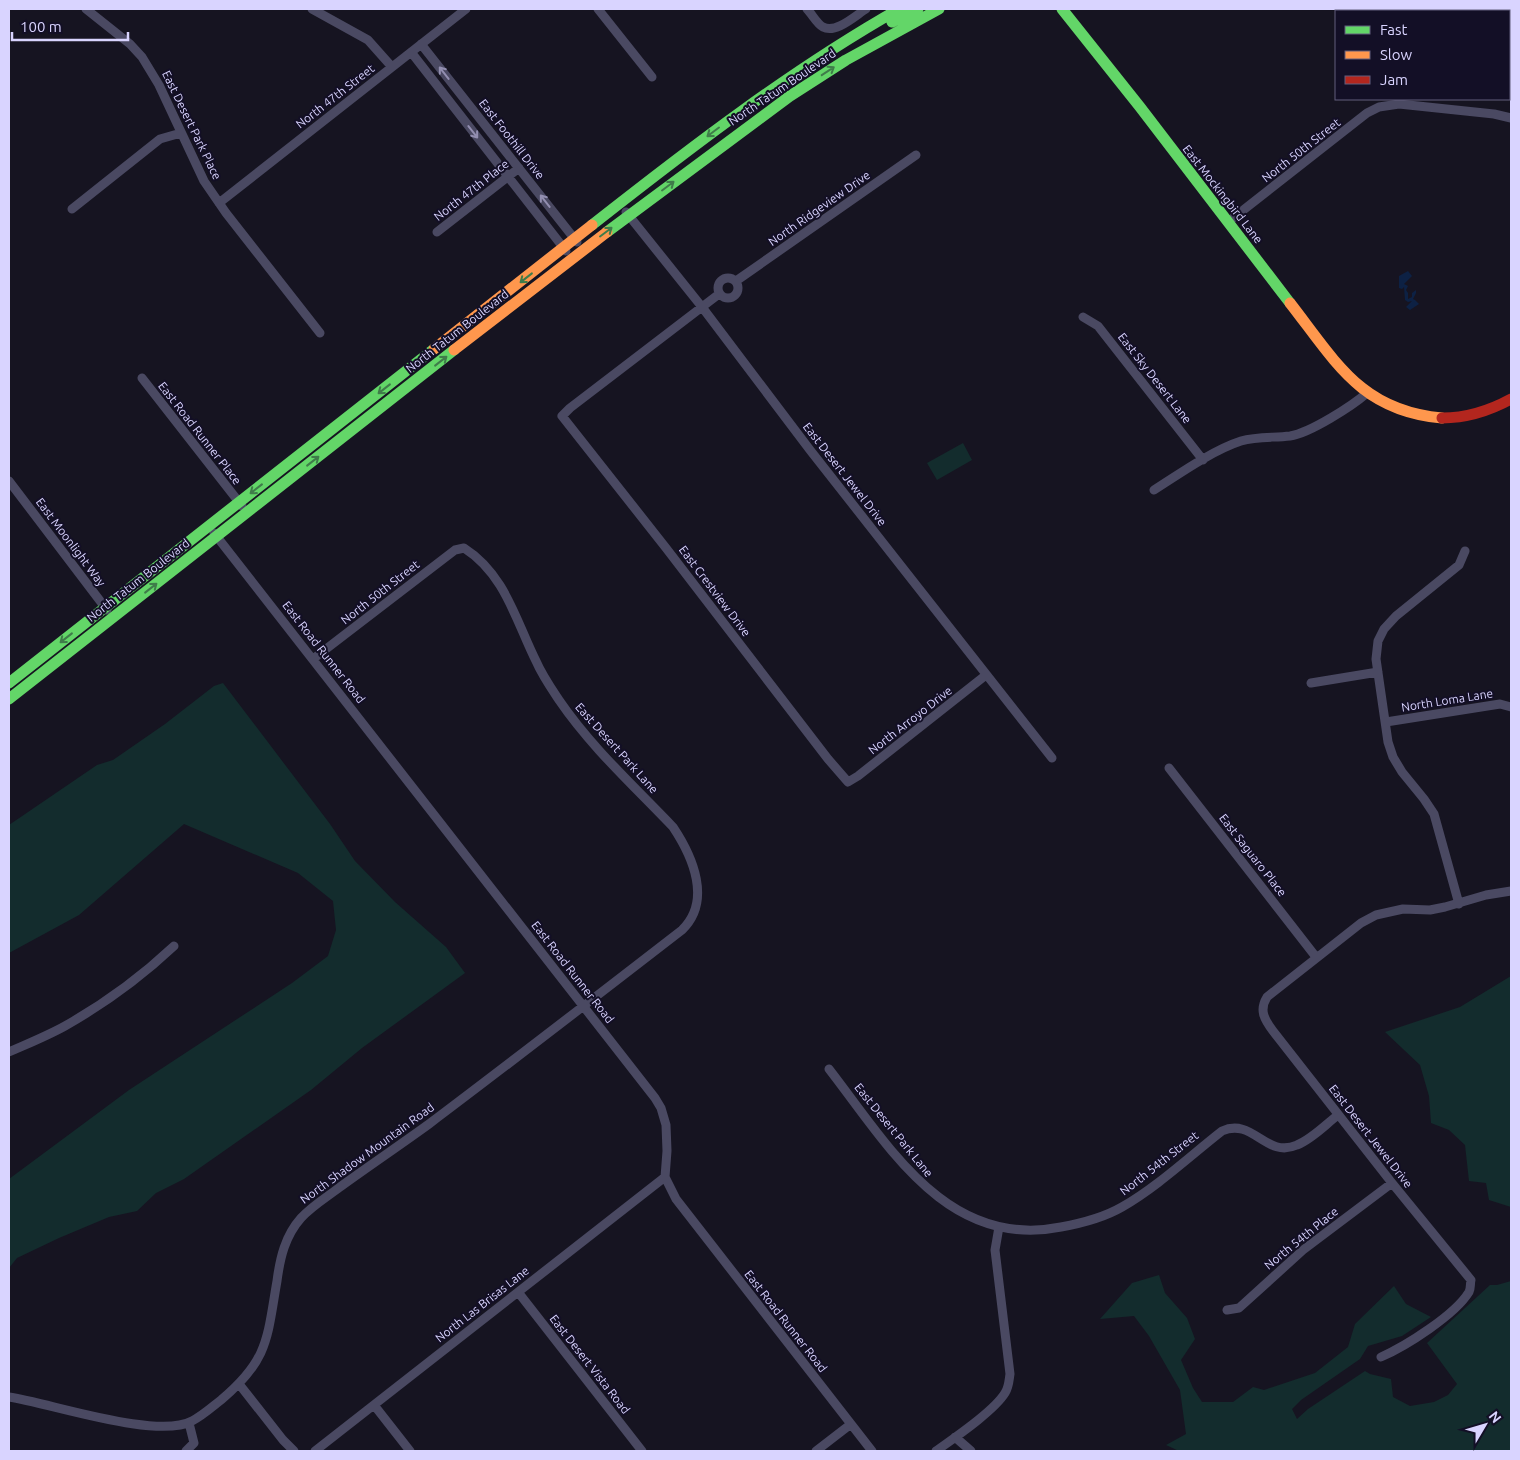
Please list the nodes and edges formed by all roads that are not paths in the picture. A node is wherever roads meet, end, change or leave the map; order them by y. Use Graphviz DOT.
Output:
graph roads {
  1 [pos="86,9"];
  2 [pos="312,9"];
  3 [pos="466,9"];
  4 [pos="598,9"];
  5 [pos="807,9"];
  6 [pos="866,9"];
  7 [pos="899,9"];
  8 [pos="918,9"];
  9 [pos="939,9"];
  10 [pos="1062,9"];
  11 [pos="865,28"];
  12 [pos="421,44"];
  13 [pos="411,52"];
  14 [pos="392,67"];
  15 [pos="652,77"];
  16 [pos="1511,118"];
  17 [pos="181,133"];
  18 [pos="916,155"];
  19 [pos="520,168"];
  20 [pos="509,177"];
  21 [pos="219,203"];
  22 [pos="620,204"];
  23 [pos="72,209"];
  24 [pos="629,215"];
  25 [pos="1228,222"];
  26 [pos="437,232"];
  27 [pos="575,239"];
  28 [pos="564,248"];
  29 [pos="584,249"];
  30 [pos="572,258"];
  31 [pos="736,281"];
  32 [pos="719,294"];
  33 [pos="702,307"];
  34 [pos="1083,317"];
  35 [pos="320,333"];
  36 [pos="142,378"];
  37 [pos="1367,393"];
  38 [pos="1511,399"];
  39 [pos="562,416"];
  40 [pos="1203,460"];
  41 [pos="9,481"];
  42 [pos="1154,490"];
  43 [pos="239,503"];
  44 [pos="247,513"];
  45 [pos="209,526"];
  46 [pos="217,536"];
  47 [pos="464,548"];
  48 [pos="1465,551"];
  49 [pos="105,608"];
  50 [pos="112,618"];
  51 [pos="314,659"];
  52 [pos="1378,672"];
  53 [pos="986,675"];
  54 [pos="9,683"];
  55 [pos="1311,683"];
  56 [pos="9,698"];
  57 [pos="1511,707"];
  58 [pos="1386,722"];
  59 [pos="1052,758"];
  60 [pos="1169,768"];
  61 [pos="848,782"];
  62 [pos="699,891"];
  63 [pos="1511,891"];
  64 [pos="1460,904"];
  65 [pos="174,946"];
  66 [pos="1316,957"];
  67 [pos="584,1006"];
  68 [pos="9,1052"];
  69 [pos="829,1069"];
  70 [pos="1338,1115"];
  71 [pos="665,1177"];
  72 [pos="1392,1183"];
  73 [pos="999,1227"];
  74 [pos="518,1292"];
  75 [pos="1227,1310"];
  76 [pos="1381,1357"];
  77 [pos="239,1384"];
  78 [pos="9,1397"];
  79 [pos="374,1405"];
  80 [pos="189,1423"];
  81 [pos="851,1424"];
  82 [pos="955,1437"];
  83 [pos="290,1450"];
  84 [pos="186,1451"];
  85 [pos="315,1451"];
  86 [pos="410,1451"];
  87 [pos="642,1451"];
  88 [pos="816,1451"];
  89 [pos="872,1451"];
  90 [pos="936,1451"];
  91 [pos="971,1451"];
  1 -- 17 [label="street, East Desert Park Place"];
  2 -- 14 [label="street"];
  3 -- 12 [label="street, North 47th Street"];
  4 -- 15 [label="street"];
  5 -- 6 [label="street"];
  7 -- 11 [label="main road, North Tatum Boulevard"];
  8 -- 11 [label="main road"];
  24 -- 9 [label="main road, North Tatum Boulevard, one-way"];
  10 -- 25 [label="main road, East Mockingbird Lane"];
  11 -- 22 [label="main road, North Tatum Boulevard, one-way"];
  12 -- 13 [label="street, North 47th Street"];
  19 -- 12 [label="street, East Foothill Drive, one-way"];
  13 -- 14 [label="street, North 47th Street"];
  13 -- 20 [label="street, East Foothill Drive, one-way"];
  14 -- 21 [label="street, North 47th Street"];
  16 -- 25 [label="street, North 50th Street"];
  17 -- 21 [label="street, East Desert Park Place"];
  17 -- 23 [label="street"];
  18 -- 31 [label="street, North Ridgeview Drive"];
  19 -- 20 [label="street, North 47th Place"];
  27 -- 19 [label="street, East Foothill Drive, one-way"];
  20 -- 26 [label="street, North 47th Place"];
  20 -- 28 [label="street, East Foothill Drive"];
  21 -- 35 [label="street, East Desert Park Place"];
  22 -- 24 [label="street, East Desert Jewel Drive"];
  22 -- 27 [label="main road, North Tatum Boulevard"];
  29 -- 24 [label="main road, North Tatum Boulevard, one-way"];
  24 -- 33 [label="street, East Desert Jewel Drive"];
  25 -- 37 [label="main road, East Mockingbird Lane"];
  27 -- 28 [label="main road, North Tatum Boulevard"];
  27 -- 29 [label="street, East Foothill Drive"];
  28 -- 30 [label="street, East Foothill Drive"];
  28 -- 43 [label="main road, North Tatum Boulevard, one-way"];
  29 -- 30 [label="main road, North Tatum Boulevard"];
  44 -- 30 [label="main road, North Tatum Boulevard, one-way"];
  31 -- 32 [label="street, North Ridgeview Drive"];
  31 -- 32 [label="street, North Ridgeview Drive"];
  32 -- 33 [label="street, North Ridgeview Drive"];
  33 -- 39 [label="street, North Ridgeview Drive"];
  33 -- 53 [label="street, East Desert Jewel Drive"];
  34 -- 40 [label="street, East Sky Desert Lane"];
  36 -- 43 [label="street, East Road Runner Place"];
  37 -- 38 [label="main road, East Mockingbird Lane"];
  37 -- 40 [label="street"];
  39 -- 61 [label="street, East Crestview Drive"];
  40 -- 42 [label="street"];
  41 -- 49 [label="street, East Moonlight Way"];
  43 -- 44 [label="street, East Road Runner Place"];
  43 -- 45 [label="main road, North Tatum Boulevard"];
  44 -- 46 [label="main road, North Tatum Boulevard"];
  45 -- 46 [label="street, East Road Runner Road"];
  45 -- 49 [label="main road, North Tatum Boulevard"];
  50 -- 46 [label="main road, North Tatum Boulevard, one-way"];
  46 -- 51 [label="street, East Road Runner Road"];
  47 -- 51 [label="street, North 50th Street"];
  47 -- 62 [label="street, East Desert Park Lane"];
  48 -- 52 [label="street"];
  49 -- 50 [label="street, East Moonlight Way"];
  49 -- 54 [label="main road, North Tatum Boulevard, one-way"];
  50 -- 56 [label="main road, North Tatum Boulevard"];
  51 -- 67 [label="street, East Road Runner Road"];
  52 -- 55 [label="street"];
  52 -- 58 [label="street"];
  53 -- 59 [label="street, East Desert Jewel Drive"];
  53 -- 61 [label="street, North Arroyo Drive"];
  57 -- 58 [label="street, North Loma Lane"];
  58 -- 64 [label="street"];
  60 -- 66 [label="street, East Saguaro Place"];
  62 -- 67 [label="street, North Shadow Mountain Road"];
  63 -- 64 [label="street"];
  64 -- 66 [label="street"];
  65 -- 68 [label="street"];
  66 -- 70 [label="street, East Desert Jewel Drive"];
  67 -- 71 [label="street, East Road Runner Road"];
  67 -- 77 [label="street, North Shadow Mountain Road"];
  69 -- 73 [label="street, East Desert Park Lane"];
  70 -- 72 [label="street, East Desert Jewel Drive"];
  70 -- 73 [label="street, North 54th Street"];
  71 -- 74 [label="street, North Las Brisas Lane"];
  71 -- 81 [label="street, East Road Runner Road"];
  72 -- 75 [label="street, North 54th Place"];
  72 -- 76 [label="street, East Desert Jewel Drive"];
  73 -- 82 [label="street"];
  74 -- 79 [label="street, North Las Brisas Lane"];
  74 -- 87 [label="street, East Desert Vista Road"];
  77 -- 80 [label="street, North Shadow Mountain Road"];
  77 -- 83 [label="street"];
  78 -- 80 [label="street, North Shadow Mountain Road"];
  79 -- 85 [label="street, North Las Brisas Lane"];
  79 -- 86 [label="street"];
  80 -- 84 [label="street"];
  81 -- 88 [label="street"];
  81 -- 89 [label="street, East Road Runner Road"];
  82 -- 90 [label="street"];
  82 -- 91 [label="street"];
}
